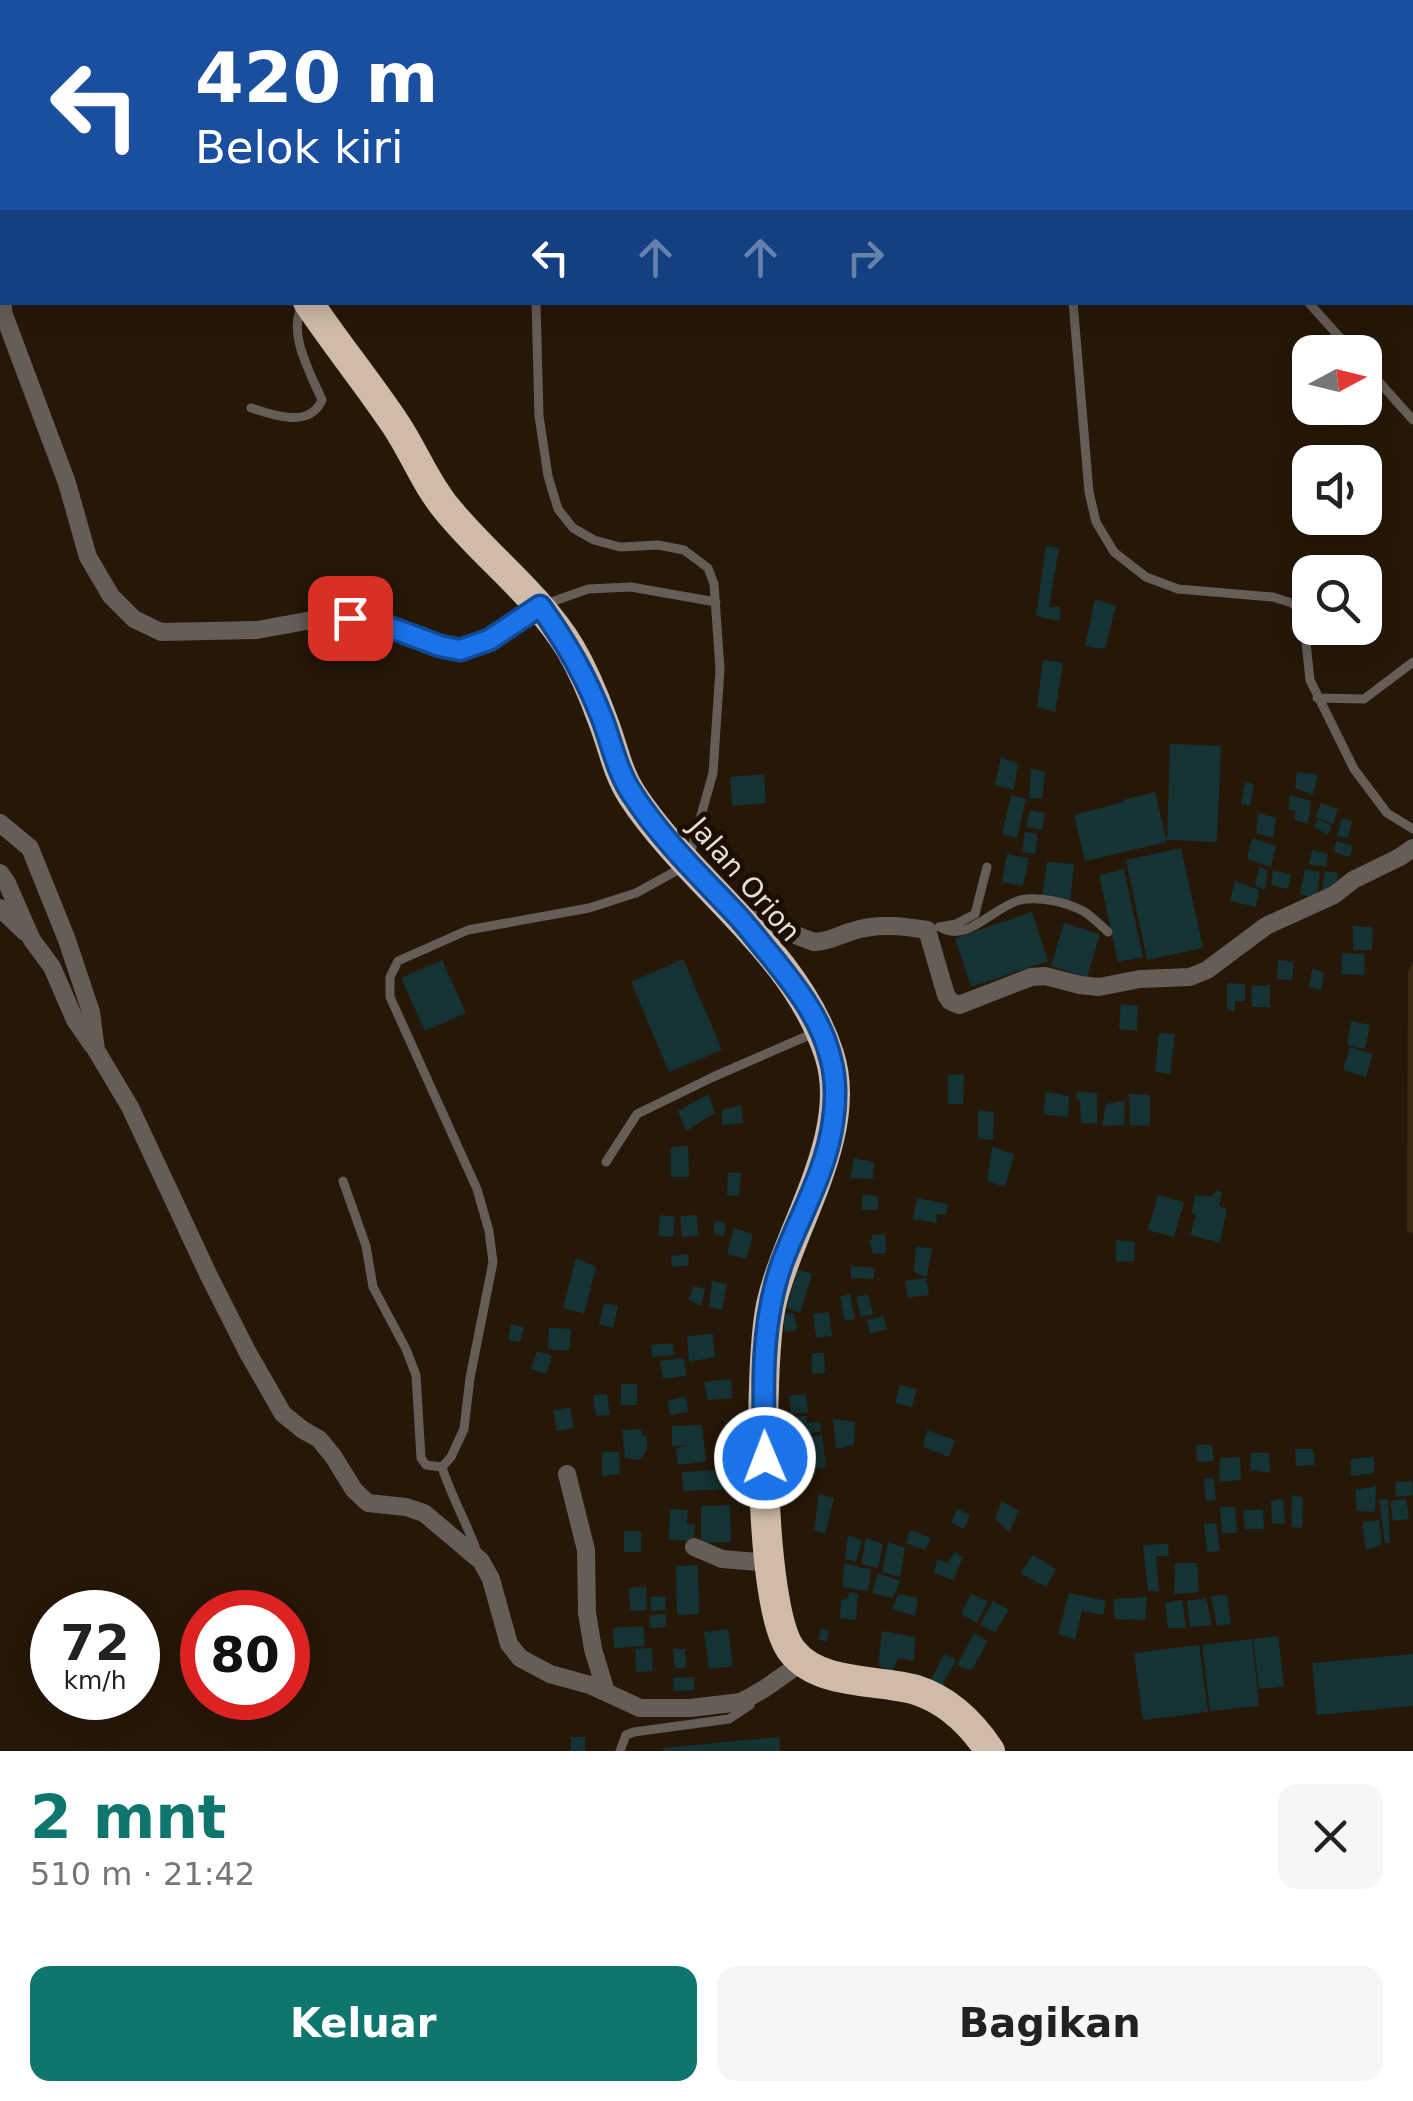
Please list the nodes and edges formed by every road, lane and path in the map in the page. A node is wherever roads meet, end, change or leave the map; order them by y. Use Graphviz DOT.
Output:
graph roads {
  1 [pos="2,305"];
  2 [pos="304,305"];
  3 [pos="308,305"];
  4 [pos="536,305"];
  5 [pos="1073,305"];
  6 [pos="1311,305"];
  7 [pos="1338,335"];
  8 [pos="1382,385"];
  9 [pos="252,408"];
  10 [pos="1413,420"];
  11 [pos="716,602"];
  12 [pos="540,606"];
  13 [pos="1413,662"];
  14 [pos="1318,698"];
  15 [pos="0,822"];
  16 [pos="1413,829"];
  17 [pos="1413,848"];
  18 [pos="687,865"];
  19 [pos="988,867"];
  20 [pos="0,873"];
  21 [pos="0,908"];
  22 [pos="735,912"];
  23 [pos="933,928"];
  24 [pos="1108,932"];
  25 [pos="32,940"];
  26 [pos="821,1030"];
  27 [pos="96,1050"];
  28 [pos="606,1162"];
  29 [pos="342,1182"];
  30 [pos="442,1467"];
  31 [pos="567,1474"];
  32 [pos="694,1547"];
  33 [pos="480,1561"];
  34 [pos="768,1563"];
  35 [pos="808,1664"];
  36 [pos="606,1692"];
  37 [pos="620,1751"];
  38 [pos="990,1751"];
  1 -- 12 [label="street"];
  2 -- 9 [label="lane"];
  3 -- 12 [label="highway, Jalan Orion"];
  4 -- 11 [label="lane"];
  5 -- 14 [label="lane"];
  6 -- 7 [label="lane"];
  8 -- 10 [label="lane"];
  11 -- 12 [label="lane"];
  11 -- 18 [label="lane"];
  12 -- 18 [label="highway, Jalan Orion"];
  13 -- 14 [label="lane"];
  14 -- 16 [label="lane"];
  15 -- 27 [label="street"];
  17 -- 23 [label="street"];
  18 -- 22 [label="highway, Jalan Orion"];
  18 -- 30 [label="lane"];
  19 -- 23 [label="lane"];
  20 -- 25 [label="street"];
  21 -- 25 [label="street"];
  22 -- 23 [label="street"];
  22 -- 26 [label="highway, Jalan Orion"];
  23 -- 24 [label="lane"];
  25 -- 27 [label="street"];
  26 -- 28 [label="lane"];
  26 -- 34 [label="highway, Jalan Orion"];
  27 -- 33 [label="street"];
  29 -- 30 [label="lane"];
  30 -- 33 [label="lane"];
  31 -- 36 [label="street"];
  32 -- 34 [label="street"];
  33 -- 36 [label="street"];
  34 -- 35 [label="highway, Jalan Orion"];
  35 -- 36 [label="street"];
  35 -- 37 [label="lane"];
  35 -- 38 [label="highway"];
}
